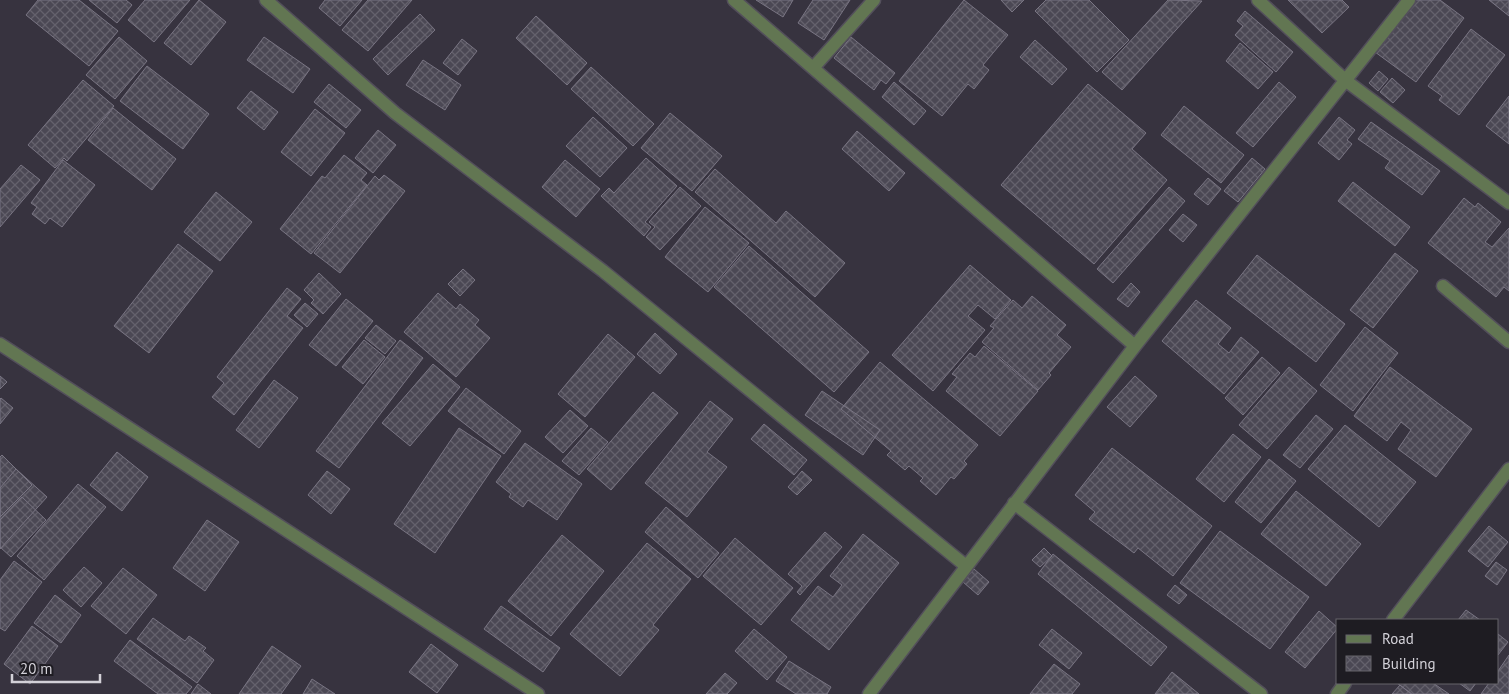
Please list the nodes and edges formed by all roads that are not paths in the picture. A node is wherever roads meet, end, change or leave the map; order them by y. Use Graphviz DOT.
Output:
graph roads {
  1 [pos="266,0"];
  2 [pos="734,0"];
  3 [pos="874,0"];
  4 [pos="1258,0"];
  5 [pos="1409,0"];
  6 [pos="813,68"];
  7 [pos="1344,80"];
  8 [pos="1509,203"];
  9 [pos="1444,286"];
  10 [pos="1509,342"];
  11 [pos="0,344"];
  12 [pos="1135,346"];
  13 [pos="1509,470"];
  14 [pos="1014,503"];
  15 [pos="966,566"];
  16 [pos="1394,619"];
  17 [pos="538,694"];
  18 [pos="869,694"];
  19 [pos="1261,694"];
  1 -- 15 [label="street"];
  2 -- 6 [label="street"];
  3 -- 6 [label="street"];
  4 -- 7 [label="street"];
  5 -- 7 [label="street"];
  6 -- 12 [label="street"];
  7 -- 8 [label="street"];
  7 -- 12 [label="street"];
  9 -- 10 [label="street"];
  11 -- 17 [label="street"];
  12 -- 14 [label="street"];
  13 -- 16 [label="street"];
  14 -- 15 [label="street"];
  14 -- 19 [label="street"];
  15 -- 18 [label="street"];
}
